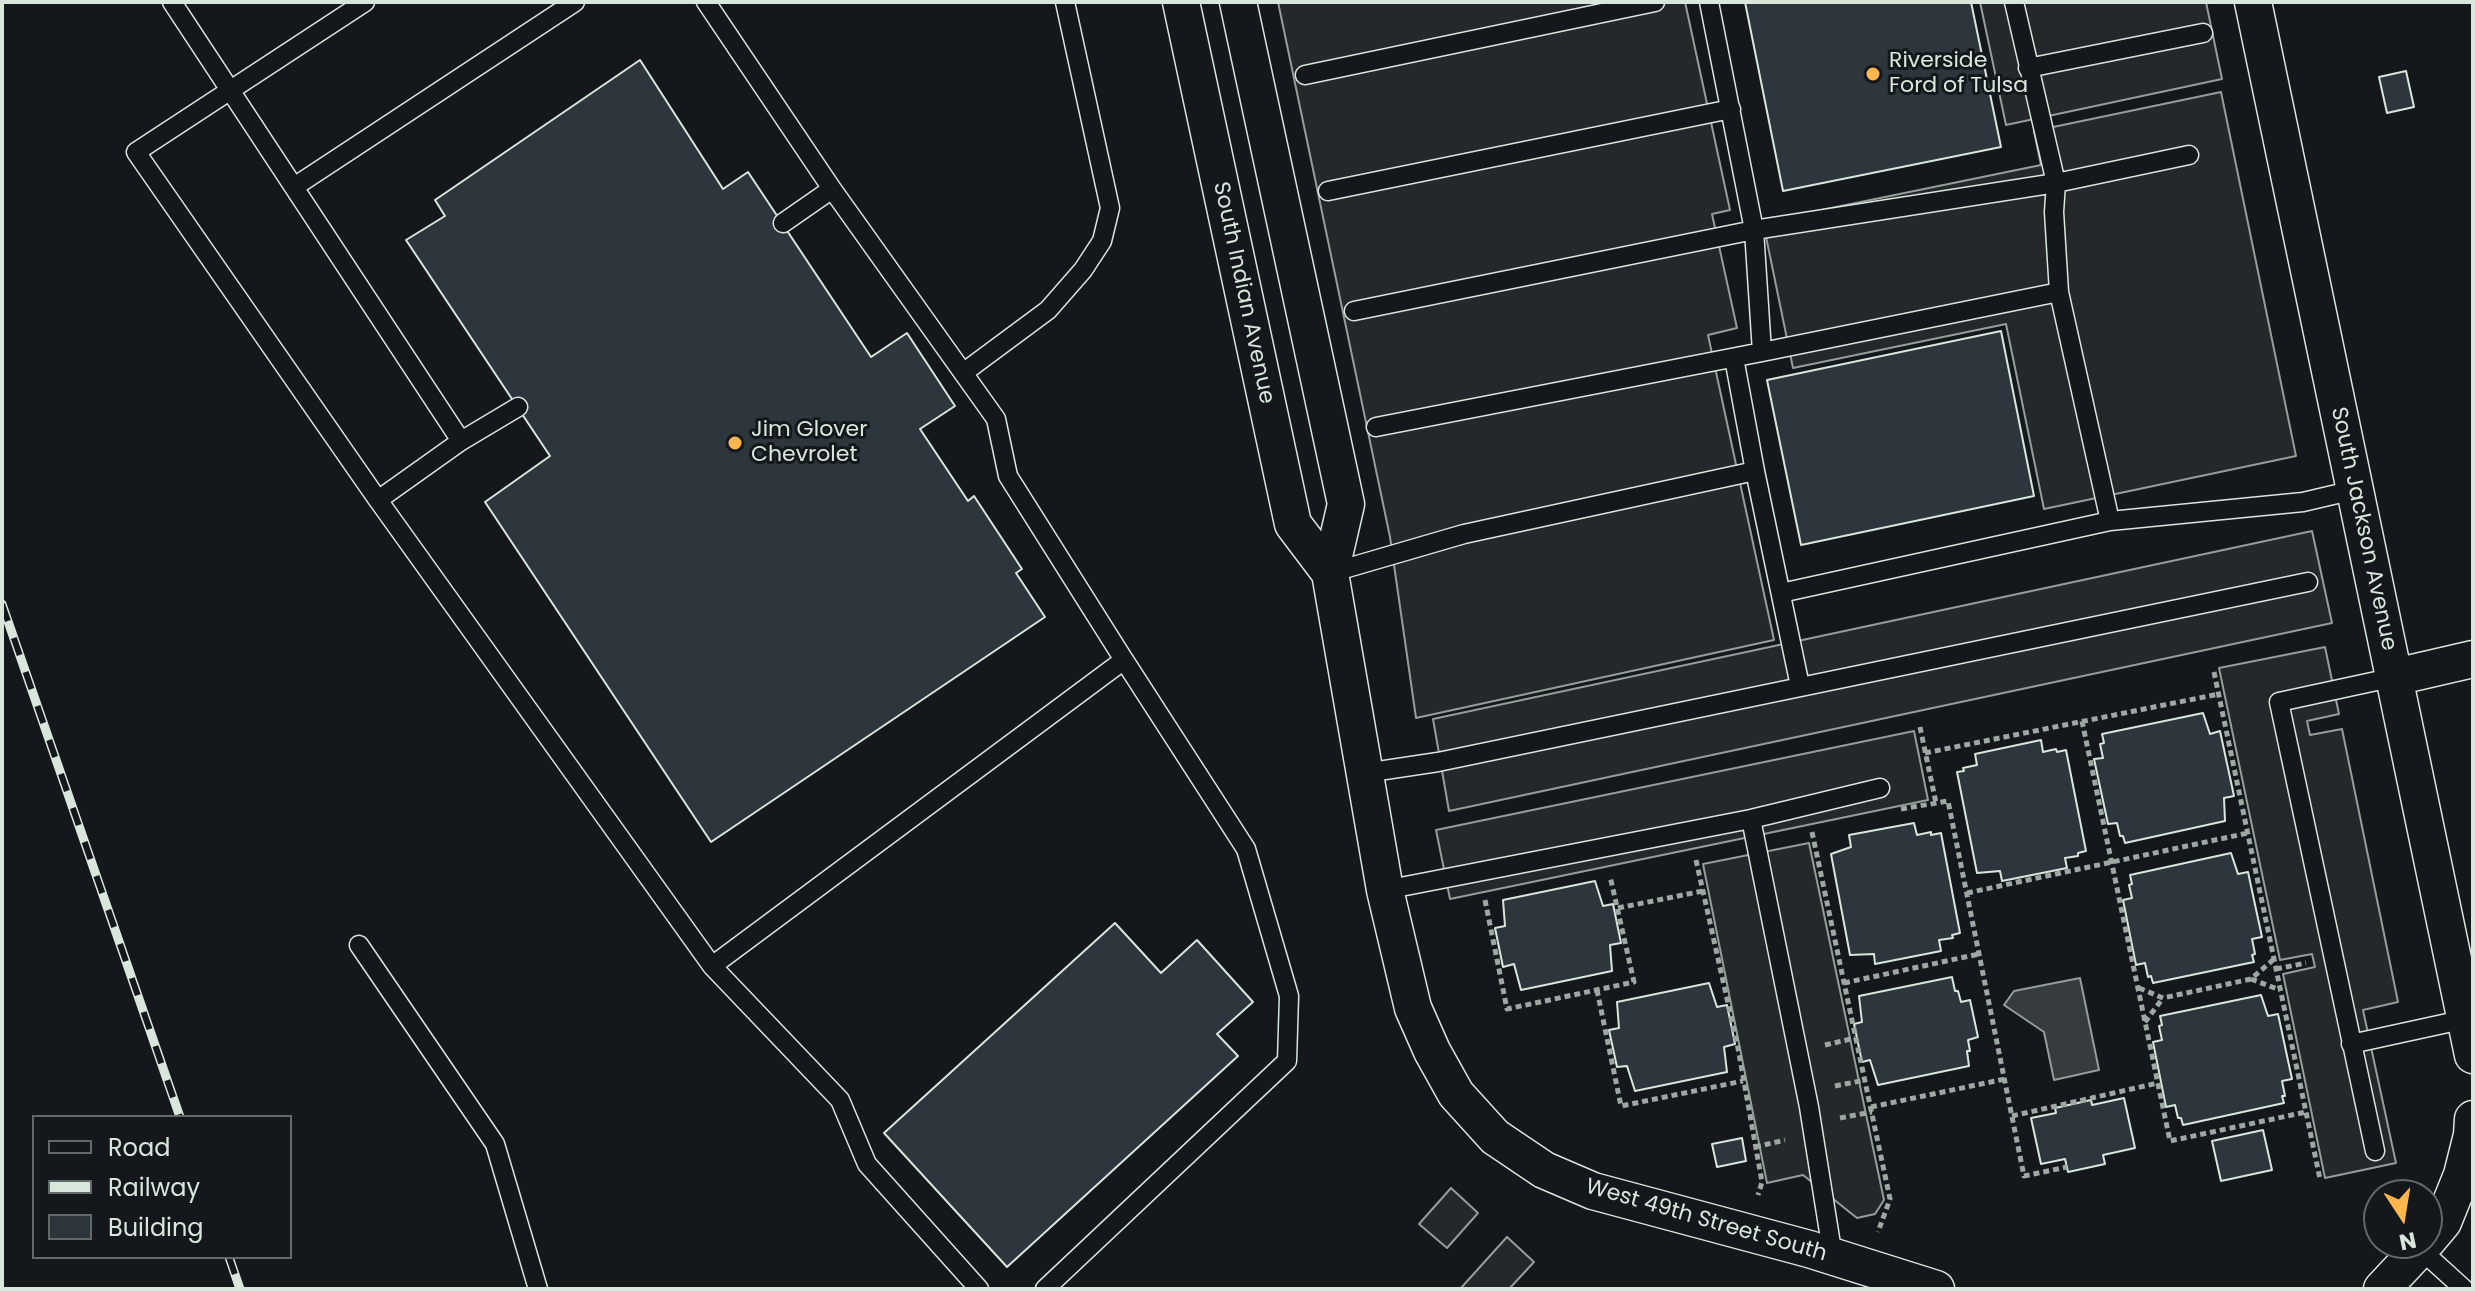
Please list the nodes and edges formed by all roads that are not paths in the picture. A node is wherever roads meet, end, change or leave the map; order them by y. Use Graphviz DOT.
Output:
graph roads {
  1 [pos="172,2"];
  2 [pos="365,2"];
  3 [pos="575,2"];
  4 [pos="706,2"];
  5 [pos="1065,2"];
  6 [pos="1181,2"];
  7 [pos="1238,2"];
  8 [pos="1655,2"];
  9 [pos="1709,2"];
  10 [pos="2014,2"];
  11 [pos="2253,2"];
  12 [pos="2203,33"];
  13 [pos="2028,68"];
  14 [pos="1305,75"];
  15 [pos="231,90"];
  16 [pos="1731,109"];
  17 [pos="2189,155"];
  18 [pos="2056,183"];
  19 [pos="294,187"];
  20 [pos="832,189"];
  21 [pos="1328,191"];
  22 [pos="783,223"];
  23 [pos="1754,230"];
  24 [pos="2059,292"];
  25 [pos="1354,311"];
  26 [pos="1762,352"];
  27 [pos="1734,358"];
  28 [pos="963,373"];
  29 [pos="518,407"];
  30 [pos="1376,427"];
  31 [pos="461,441"];
  32 [pos="1755,471"];
  33 [pos="2354,490"];
  34 [pos="378,500"];
  35 [pos="2110,521"];
  36 [pos="1330,573"];
  37 [pos="2308,582"];
  38 [pos="1781,593"];
  39 [pos="2473,659"];
  40 [pos="1124,660"];
  41 [pos="2395,677"];
  42 [pos="1800,686"];
  43 [pos="1365,773"];
  44 [pos="1880,788"];
  45 [pos="1751,819"];
  46 [pos="1385,890"];
  47 [pos="359,945"];
  48 [pos="712,966"];
  49 [pos="2466,1019"];
  50 [pos="2351,1044"];
  51 [pos="2473,1055"];
  52 [pos="1456,1094"];
  53 [pos="2473,1119"];
  54 [pos="2375,1151"];
  55 [pos="2443,1222"];
  56 [pos="1833,1257"];
  57 [pos="2410,1259"];
  58 [pos="2437,1259"];
  59 [pos="538,1289"];
  60 [pos="979,1289"];
  61 [pos="1045,1289"];
  62 [pos="1936,1289"];
  63 [pos="2383,1289"];
  64 [pos="2464,1289"];
  1 -- 15 [label="lane"];
  2 -- 15 [label="lane"];
  3 -- 19 [label="lane"];
  4 -- 20 [label="lane"];
  5 -- 28 [label="lane"];
  6 -- 36 [label="street, South Indian Avenue"];
  7 -- 36 [label="street, South Indian Avenue"];
  8 -- 14 [label="lane"];
  9 -- 16 [label="lane"];
  10 -- 13 [label="lane"];
  11 -- 33 [label="street, South Jackson Avenue"];
  12 -- 13 [label="lane"];
  13 -- 18 [label="lane"];
  15 -- 19 [label="lane"];
  15 -- 34 [label="lane"];
  16 -- 21 [label="lane"];
  16 -- 23 [label="lane"];
  17 -- 18 [label="lane"];
  18 -- 23 [label="lane"];
  18 -- 24 [label="lane"];
  19 -- 31 [label="lane"];
  20 -- 22 [label="lane"];
  20 -- 28 [label="lane"];
  23 -- 25 [label="lane"];
  23 -- 26 [label="lane"];
  24 -- 26 [label="lane"];
  24 -- 35 [label="lane"];
  26 -- 27 [label="lane"];
  27 -- 30 [label="lane"];
  27 -- 32 [label="lane"];
  28 -- 40 [label="lane"];
  29 -- 31 [label="lane"];
  31 -- 34 [label="lane"];
  32 -- 36 [label="lane"];
  32 -- 38 [label="lane"];
  33 -- 35 [label="lane"];
  33 -- 41 [label="street, South Jackson Avenue"];
  34 -- 48 [label="lane"];
  35 -- 38 [label="lane"];
  36 -- 43 [label="street, South Indian Avenue"];
  37 -- 42 [label="lane"];
  38 -- 42 [label="lane"];
  39 -- 41 [label="street"];
  40 -- 48 [label="lane"];
  40 -- 61 [label="lane"];
  41 -- 49 [label="street, South Jackson Avenue"];
  41 -- 50 [label="lane"];
  42 -- 43 [label="lane"];
  43 -- 46 [label="street, South Indian Avenue"];
  44 -- 45 [label="lane"];
  45 -- 46 [label="lane"];
  45 -- 56 [label="lane"];
  46 -- 52 [label="street, South Indian Avenue"];
  47 -- 59 [label="lane"];
  48 -- 60 [label="lane"];
  49 -- 50 [label="lane"];
  49 -- 51 [label="street, South Jackson Avenue"];
  50 -- 54 [label="lane"];
  52 -- 56 [label="street, West 49th Street South"];
  53 -- 55 [label="street"];
  56 -- 62 [label="street, West 49th Street South"];
  57 -- 63 [label="street"];
  58 -- 64 [label="lane"];
}
